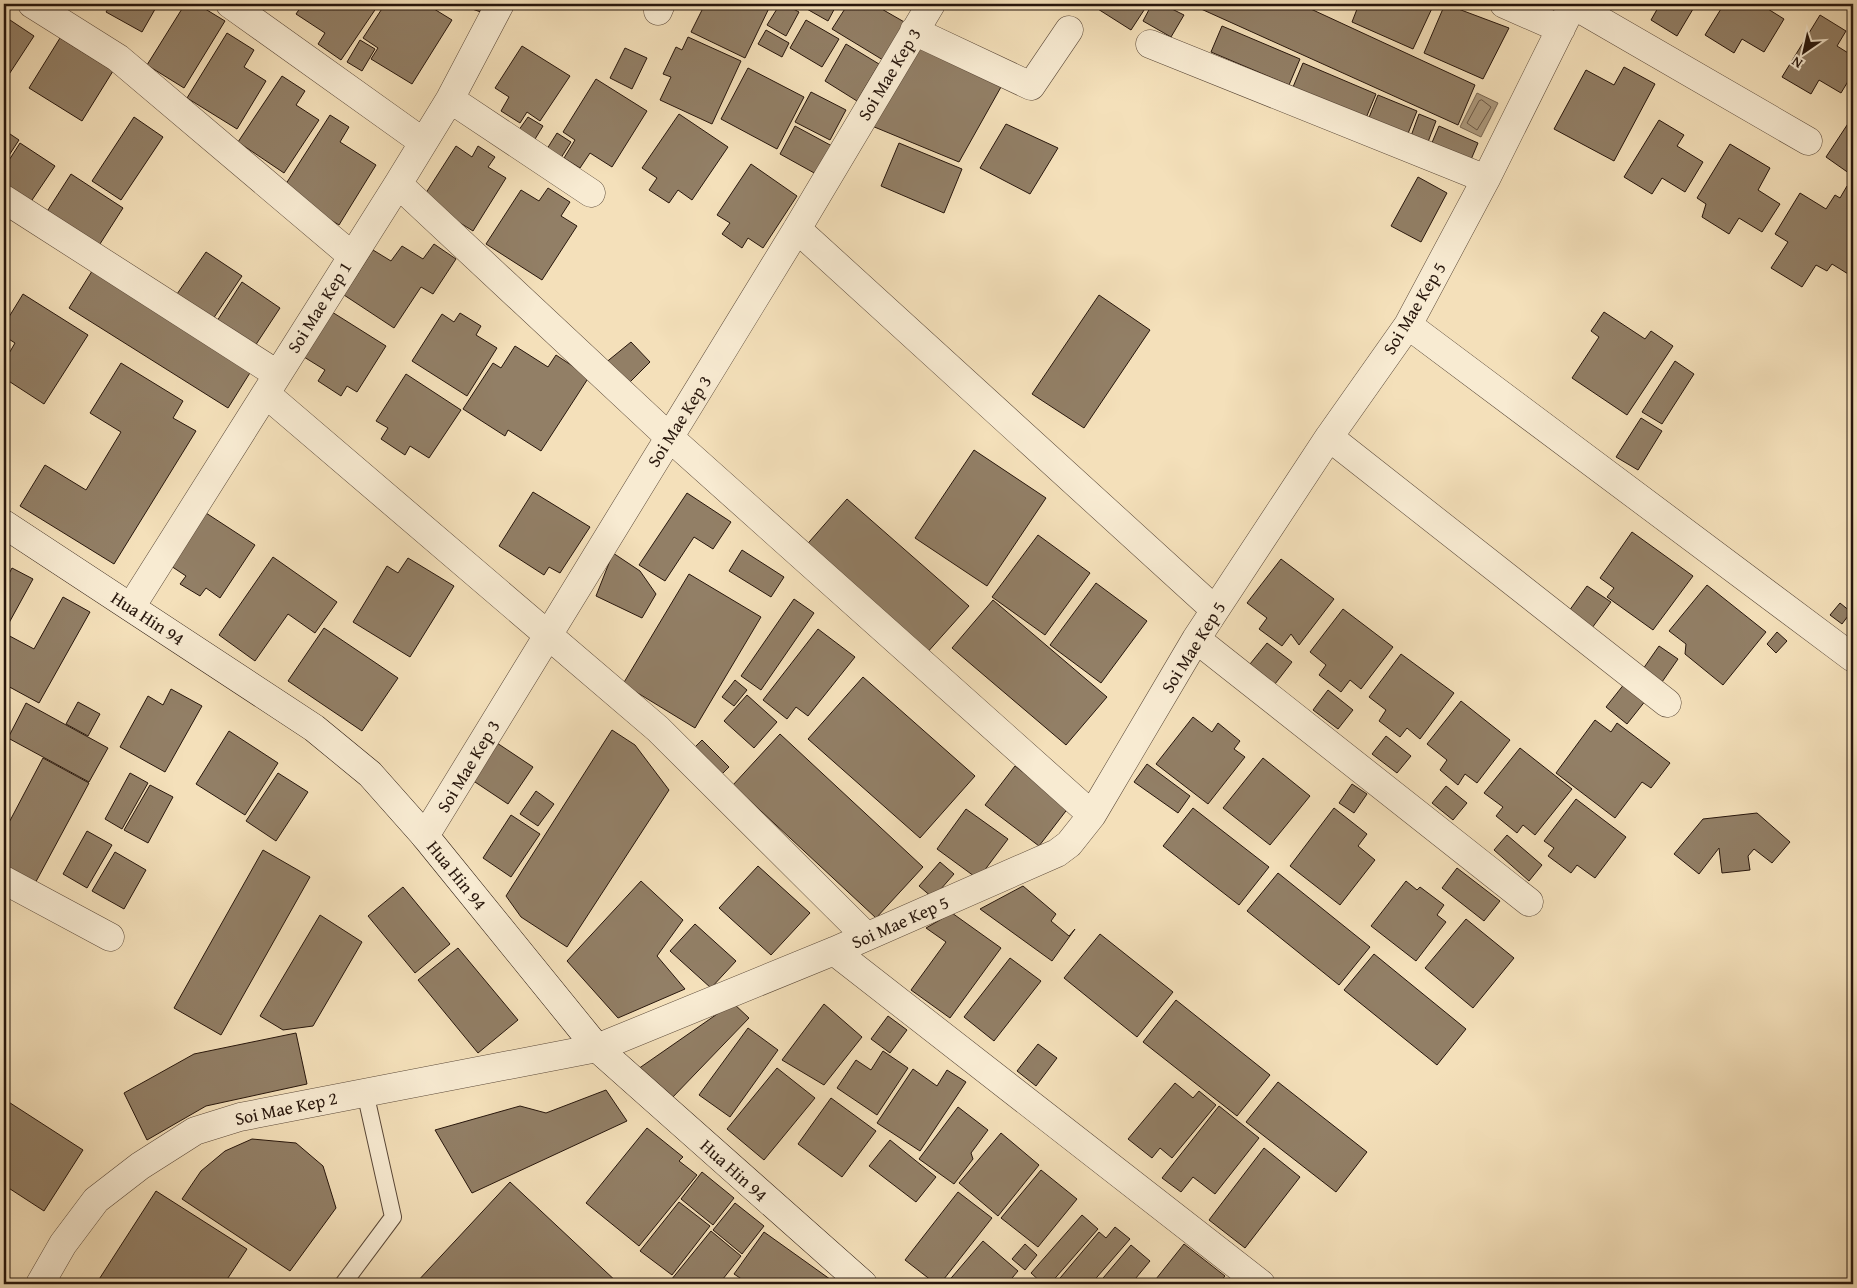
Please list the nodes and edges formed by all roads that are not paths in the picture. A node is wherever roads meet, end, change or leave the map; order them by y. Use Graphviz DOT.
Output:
graph roads {
  1 [pos="32,4"];
  2 [pos="230,4"];
  3 [pos="500,4"];
  4 [pos="931,4"];
  5 [pos="1504,4"];
  6 [pos="1569,12"];
  7 [pos="1069,30"];
  8 [pos="914,31"];
  9 [pos="1150,44"];
  10 [pos="450,98"];
  11 [pos="1808,141"];
  12 [pos="423,142"];
  13 [pos="1486,179"];
  14 [pos="398,184"];
  15 [pos="591,194"];
  16 [pos="4,198"];
  17 [pos="797,229"];
  18 [pos="352,256"];
  19 [pos="1408,325"];
  20 [pos="271,384"];
  21 [pos="669,437"];
  22 [pos="1329,437"];
  23 [pos="4,524"];
  24 [pos="131,607"];
  25 [pos="1215,610"];
  26 [pos="548,636"];
  27 [pos="1196,639"];
  28 [pos="1853,658"];
  29 [pos="1667,703"];
  30 [pos="1092,815"];
  31 [pos="425,836"];
  32 [pos="4,880"];
  33 [pos="1529,902"];
  34 [pos="866,936"];
  35 [pos="110,937"];
  36 [pos="834,951"];
  37 [pos="597,1048"];
  38 [pos="365,1092"];
  39 [pos="40,1284"];
  40 [pos="343,1284"];
  41 [pos="863,1284"];
  42 [pos="1260,1284"];
  1 -- 18 [label="street"];
  2 -- 12 [label="street"];
  3 -- 10 [label="street, Soi Mae Kep 1"];
  4 -- 8 [label="street, Soi Mae Kep 3"];
  5 -- 6 [label="street"];
  6 -- 11 [label="street"];
  6 -- 13 [label="street, Soi Mae Kep 5"];
  7 -- 8 [label="street"];
  8 -- 17 [label="street, Soi Mae Kep 3"];
  9 -- 13 [label="street"];
  10 -- 12 [label="street, Soi Mae Kep 1"];
  10 -- 15 [label="street"];
  12 -- 14 [label="street, Soi Mae Kep 1"];
  13 -- 19 [label="street, Soi Mae Kep 5"];
  14 -- 18 [label="street, Soi Mae Kep 1"];
  14 -- 21 [label="street"];
  16 -- 20 [label="street"];
  17 -- 21 [label="street, Soi Mae Kep 3"];
  17 -- 25 [label="street"];
  18 -- 20 [label="street, Soi Mae Kep 1"];
  19 -- 22 [label="street, Soi Mae Kep 5"];
  19 -- 28 [label="street"];
  20 -- 24 [label="street, Soi Mae Kep 1"];
  20 -- 26 [label="street"];
  21 -- 26 [label="street, Soi Mae Kep 3"];
  21 -- 30 [label="street"];
  22 -- 25 [label="street, Soi Mae Kep 5"];
  22 -- 29 [label="street"];
  23 -- 24 [label="street, Hua Hin 94"];
  24 -- 31 [label="street, Hua Hin 94"];
  25 -- 27 [label="street, Soi Mae Kep 5"];
  26 -- 31 [label="street, Soi Mae Kep 3"];
  26 -- 34 [label="street"];
  27 -- 30 [label="street, Soi Mae Kep 5"];
  27 -- 33 [label="street"];
  30 -- 34 [label="street, Soi Mae Kep 5"];
  31 -- 37 [label="street, Hua Hin 94"];
  32 -- 35 [label="street"];
  34 -- 36 [label="street, Soi Mae Kep 5"];
  36 -- 37 [label="street, Soi Mae Kep 5"];
  36 -- 42 [label="street"];
  37 -- 38 [label="street, Soi Mae Kep 2"];
  37 -- 41 [label="street, Hua Hin 94"];
  38 -- 39 [label="street, Soi Mae Kep 2"];
  38 -- 40 [label="lane"];
}
